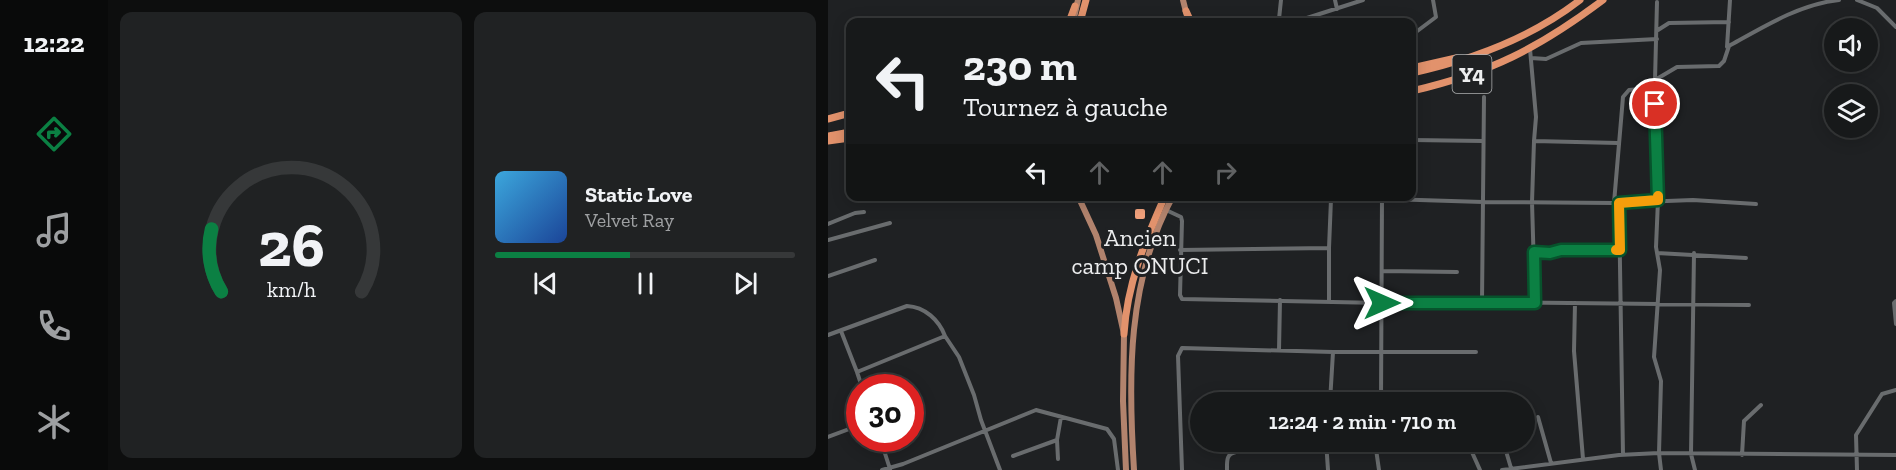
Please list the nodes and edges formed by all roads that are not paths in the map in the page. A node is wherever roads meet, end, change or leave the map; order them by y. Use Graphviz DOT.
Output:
graph roads {
  1 [pos="1086,0"];
  2 [pos="1183,0"];
  3 [pos="1281,0"];
  4 [pos="1335,0"];
  5 [pos="1363,0"];
  6 [pos="1433,0"];
  7 [pos="1580,0"];
  8 [pos="1603,0"];
  9 [pos="1730,0"];
  10 [pos="1839,0"];
  11 [pos="1857,0"];
  12 [pos="1657,2"];
  13 [pos="1077,3"];
  14 [pos="1337,9"];
  15 [pos="1186,11"];
  16 [pos="1072,18"];
  17 [pos="1081,18"];
  18 [pos="1189,18"];
  19 [pos="1279,18"];
  20 [pos="1307,18"];
  21 [pos="1729,22"];
  22 [pos="1896,27"];
  23 [pos="1657,30"];
  24 [pos="1416,32"];
  25 [pos="1657,39"];
  26 [pos="1494,49"];
  27 [pos="1530,49"];
  28 [pos="1726,54"];
  29 [pos="1531,58"];
  30 [pos="1416,67"];
  31 [pos="1416,73"];
  32 [pos="1655,80"];
  33 [pos="1416,90"];
  34 [pos="1484,97"];
  35 [pos="846,116"];
  36 [pos="828,119"];
  37 [pos="846,133"];
  38 [pos="828,136"];
  39 [pos="846,139"];
  40 [pos="1416,140"];
  41 [pos="828,141"];
  42 [pos="1484,141"];
  43 [pos="1534,141"];
  44 [pos="1618,143"];
  45 [pos="1416,199"];
  46 [pos="1658,200"];
  47 [pos="1080,201"];
  48 [pos="1163,201"];
  49 [pos="1170,201"];
  50 [pos="1331,201"];
  51 [pos="1382,201"];
  52 [pos="1532,201"];
  53 [pos="1483,202"];
  54 [pos="1616,203"];
  55 [pos="1756,204"];
  56 [pos="1165,210"];
  57 [pos="864,212"];
  58 [pos="890,223"];
  59 [pos="828,224"];
  60 [pos="828,240"];
  61 [pos="1329,248"];
  62 [pos="1180,250"];
  63 [pos="1620,250"];
  64 [pos="1534,252"];
  65 [pos="1657,253"];
  66 [pos="1694,254"];
  67 [pos="1746,258"];
  68 [pos="875,260"];
  69 [pos="1383,271"];
  70 [pos="1457,272"];
  71 [pos="828,276"];
  72 [pos="1280,300"];
  73 [pos="1896,300"];
  74 [pos="1329,302"];
  75 [pos="1482,302"];
  76 [pos="1620,302"];
  77 [pos="1382,303"];
  78 [pos="1535,303"];
  79 [pos="1575,303"];
  80 [pos="1658,304"];
  81 [pos="1695,305"];
  82 [pos="1749,305"];
  83 [pos="1896,324"];
  84 [pos="841,331"];
  85 [pos="1124,334"];
  86 [pos="828,335"];
  87 [pos="945,336"];
  88 [pos="1279,351"];
  89 [pos="1380,351"];
  90 [pos="1333,352"];
  91 [pos="1476,352"];
  92 [pos="857,372"];
  93 [pos="1896,390"];
  94 [pos="1331,392"];
  95 [pos="1381,392"];
  96 [pos="1761,405"];
  97 [pos="1061,417"];
  98 [pos="1538,417"];
  99 [pos="846,430"];
  100 [pos="984,430"];
  101 [pos="828,437"];
  102 [pos="1056,440"];
  103 [pos="885,452"];
  104 [pos="1236,452"];
  105 [pos="1327,452"];
  106 [pos="1376,452"];
  107 [pos="1472,452"];
  108 [pos="1506,452"];
  109 [pos="1659,453"];
  110 [pos="1691,454"];
  111 [pos="1623,455"];
  112 [pos="1742,455"];
  113 [pos="1857,455"];
  114 [pos="1896,455"];
  115 [pos="1013,456"];
  116 [pos="1058,459"];
  117 [pos="1583,459"];
  118 [pos="1551,463"];
  119 [pos="1511,468"];
  120 [pos="890,469"];
  121 [pos="882,470"];
  122 [pos="1000,470"];
  123 [pos="1118,470"];
  124 [pos="1126,470"];
  125 [pos="1134,470"];
  126 [pos="1182,470"];
  127 [pos="1227,470"];
  128 [pos="1328,470"];
  129 [pos="1379,470"];
  130 [pos="1480,470"];
  131 [pos="1502,470"];
  132 [pos="1661,470"];
  133 [pos="1695,470"];
  134 [pos="1857,470"];
  1 -- 17 [label="highway"];
  2 -- 15 [label="main road"];
  3 -- 19 [label="street"];
  4 -- 14 [label="street"];
  5 -- 14 [label="street"];
  6 -- 24 [label="street"];
  7 -- 26 [label="highway, Y4"];
  8 -- 27 [label="highway, Y4"];
  9 -- 21 [label="street"];
  10 -- 28 [label="street"];
  11 -- 22 [label="street"];
  12 -- 23 [label="street"];
  13 -- 16 [label="highway"];
  14 -- 20 [label="street"];
  15 -- 18 [label="highway"];
  21 -- 23 [label="street"];
  21 -- 28 [label="street"];
  23 -- 25 [label="street"];
  25 -- 29 [label="street"];
  25 -- 32 [label="street"];
  26 -- 30 [label="highway"];
  26 -- 31 [label="highway, Y4"];
  27 -- 29 [label="street"];
  27 -- 33 [label="highway, Y4"];
  28 -- 32 [label="street"];
  29 -- 43 [label="street"];
  32 -- 44 [label="street"];
  32 -- 46 [label="street"];
  34 -- 42 [label="street"];
  35 -- 36 [label="highway"];
  37 -- 38 [label="highway"];
  39 -- 41 [label="highway"];
  40 -- 42 [label="street"];
  42 -- 53 [label="street"];
  43 -- 44 [label="street"];
  43 -- 52 [label="street"];
  44 -- 54 [label="street"];
  45 -- 53 [label="street"];
  46 -- 54 [label="street"];
  46 -- 55 [label="street"];
  46 -- 65 [label="street"];
  47 -- 85 [label="main road"];
  48 -- 85 [label="highway"];
  49 -- 56 [label="main road"];
  50 -- 61 [label="street"];
  51 -- 69 [label="street"];
  52 -- 53 [label="street"];
  52 -- 54 [label="street"];
  52 -- 64 [label="street"];
  53 -- 75 [label="street"];
  54 -- 63 [label="street"];
  56 -- 62 [label="street"];
  56 -- 125 [label="main road"];
  57 -- 59 [label="street"];
  58 -- 60 [label="street"];
  61 -- 62 [label="street"];
  61 -- 74 [label="street"];
  62 -- 72 [label="street"];
  63 -- 64 [label="street"];
  63 -- 76 [label="street"];
  64 -- 78 [label="street"];
  65 -- 66 [label="street"];
  65 -- 80 [label="street"];
  66 -- 67 [label="street"];
  66 -- 81 [label="street"];
  68 -- 71 [label="street"];
  69 -- 70 [label="street"];
  69 -- 77 [label="street"];
  72 -- 74 [label="street"];
  72 -- 88 [label="street"];
  73 -- 83 [label="street"];
  74 -- 77 [label="street"];
  75 -- 77 [label="street"];
  75 -- 78 [label="street"];
  76 -- 79 [label="street"];
  76 -- 80 [label="street"];
  76 -- 111 [label="street"];
  77 -- 89 [label="street"];
  78 -- 79 [label="street"];
  79 -- 117 [label="street"];
  80 -- 81 [label="street"];
  80 -- 109 [label="street"];
  81 -- 82 [label="street"];
  81 -- 110 [label="street"];
  84 -- 86 [label="street"];
  84 -- 87 [label="street"];
  84 -- 92 [label="street"];
  85 -- 124 [label="main road"];
  87 -- 92 [label="street"];
  87 -- 100 [label="street"];
  88 -- 90 [label="street"];
  88 -- 126 [label="street"];
  89 -- 90 [label="street"];
  89 -- 91 [label="street"];
  89 -- 95 [label="street"];
  90 -- 94 [label="street"];
  93 -- 113 [label="street"];
  96 -- 112 [label="street"];
  97 -- 100 [label="street"];
  97 -- 102 [label="street"];
  97 -- 123 [label="street"];
  98 -- 118 [label="street"];
  99 -- 101 [label="street"];
  100 -- 120 [label="street"];
  100 -- 122 [label="street"];
  102 -- 115 [label="street"];
  102 -- 116 [label="street"];
  103 -- 120 [label="street"];
  104 -- 127 [label="street"];
  105 -- 128 [label="street"];
  106 -- 129 [label="street"];
  107 -- 130 [label="street"];
  108 -- 119 [label="street"];
  109 -- 110 [label="street"];
  109 -- 111 [label="street"];
  109 -- 132 [label="street"];
  110 -- 112 [label="street"];
  110 -- 133 [label="street"];
  111 -- 117 [label="street"];
  112 -- 113 [label="street"];
  113 -- 114 [label="street"];
  113 -- 134 [label="street"];
  117 -- 118 [label="street"];
  118 -- 119 [label="street"];
  119 -- 131 [label="street"];
  120 -- 121 [label="street"];
}
